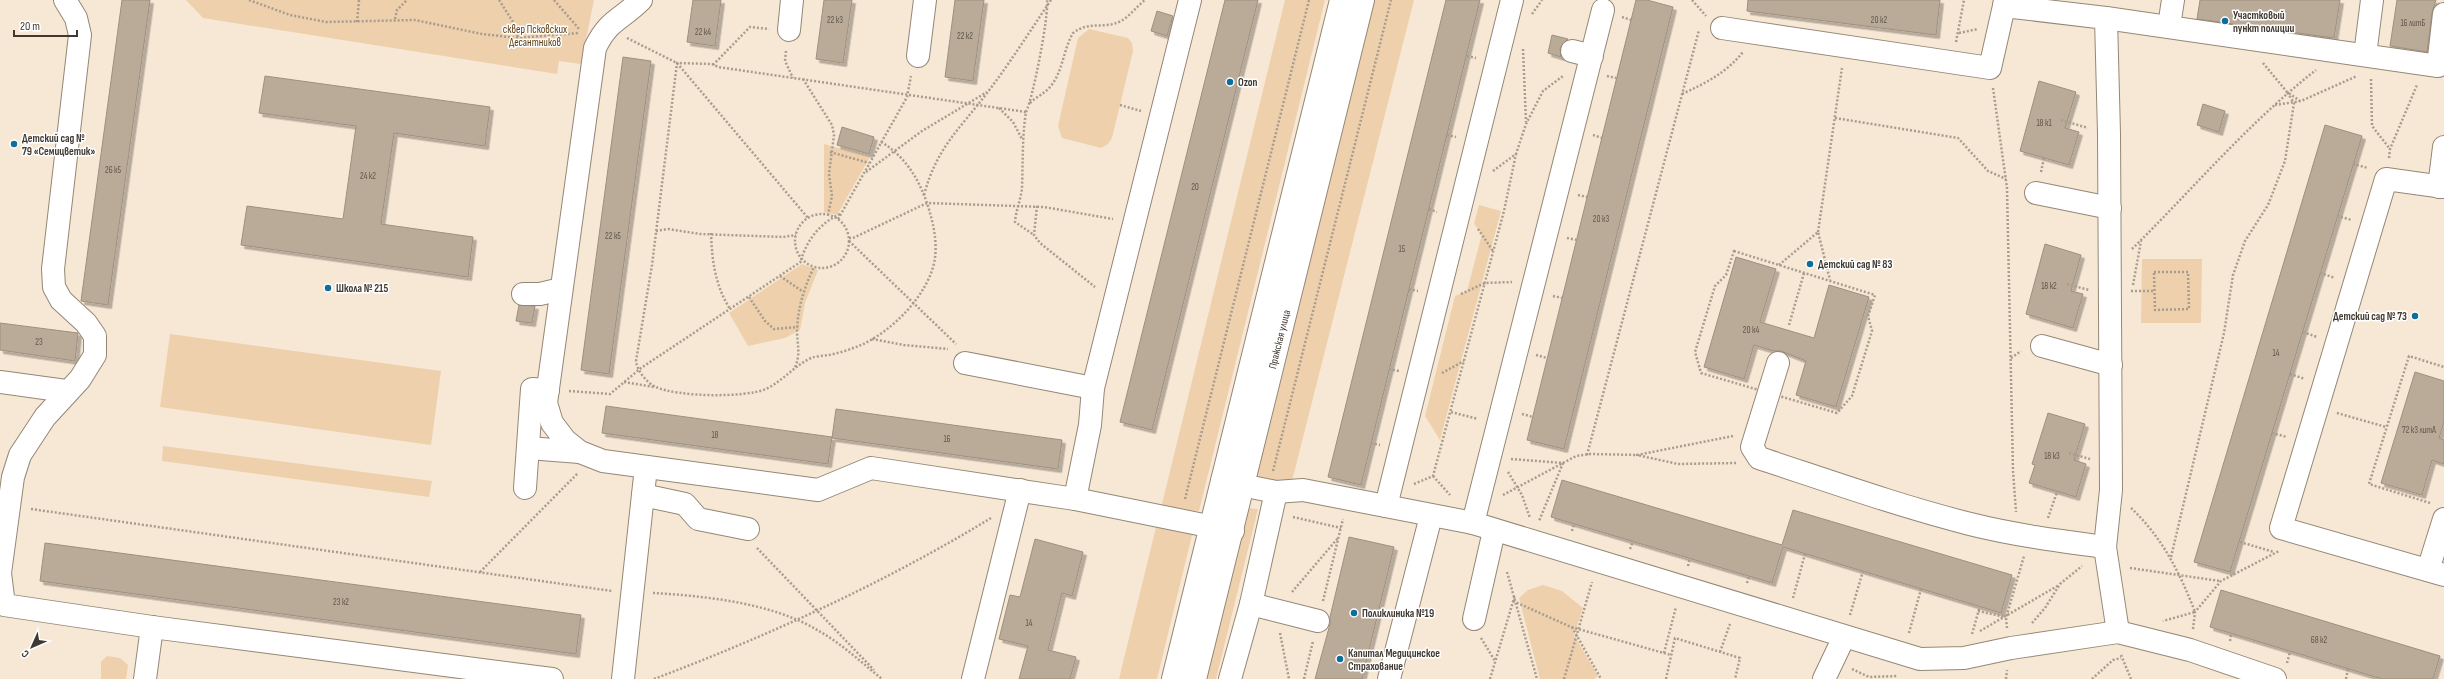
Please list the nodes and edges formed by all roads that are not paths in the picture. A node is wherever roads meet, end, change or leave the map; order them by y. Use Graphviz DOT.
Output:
graph roads {
  1 [pos="65,0"];
  2 [pos="641,0"];
  3 [pos="792,0"];
  4 [pos="925,0"];
  5 [pos="1190,0"];
  6 [pos="1340,0"];
  7 [pos="1363,0"];
  8 [pos="1512,0"];
  9 [pos="2173,0"];
  10 [pos="2372,0"];
  11 [pos="2005,3"];
  12 [pos="1603,10"];
  13 [pos="2095,11"];
  14 [pos="2444,14"];
  15 [pos="2169,26"];
  16 [pos="1722,28"];
  17 [pos="788,38"];
  18 [pos="918,56"];
  19 [pos="2370,61"];
  20 [pos="2438,61"];
  21 [pos="2444,147"];
  22 [pos="2442,187"];
  23 [pos="2036,193"];
  24 [pos="2110,208"];
  25 [pos="561,289"];
  26 [pos="523,294"];
  27 [pos="2042,346"];
  28 [pos="964,357"];
  29 [pos="1778,363"];
  30 [pos="2111,365"];
  31 [pos="0,382"];
  32 [pos="1093,388"];
  33 [pos="548,390"];
  34 [pos="66,391"];
  35 [pos="528,448"];
  36 [pos="579,462"];
  37 [pos="646,467"];
  38 [pos="1222,481"];
  39 [pos="1244,487"];
  40 [pos="525,488"];
  41 [pos="1020,490"];
  42 [pos="1273,493"];
  43 [pos="643,495"];
  44 [pos="1075,499"];
  45 [pos="1387,500"];
  46 [pos="2440,512"];
  47 [pos="1476,513"];
  48 [pos="1431,516"];
  49 [pos="1210,525"];
  50 [pos="1233,531"];
  51 [pos="1494,531"];
  52 [pos="751,537"];
  53 [pos="2107,556"];
  54 [pos="2436,572"];
  55 [pos="0,573"];
  56 [pos="1251,604"];
  57 [pos="2,610"];
  58 [pos="1474,619"];
  59 [pos="1318,621"];
  60 [pos="152,627"];
  61 [pos="2118,632"];
  62 [pos="1844,637"];
  63 [pos="145,679"];
  64 [pos="552,679"];
  65 [pos="623,679"];
  66 [pos="973,679"];
  67 [pos="1173,679"];
  68 [pos="1195,679"];
  69 [pos="1230,679"];
  70 [pos="1388,679"];
  71 [pos="1824,679"];
  72 [pos="2275,679"];
  1 -- 34 [label="street"];
  2 -- 25 [label="street"];
  3 -- 17 [label="street"];
  4 -- 18 [label="street"];
  5 -- 32 [label="street"];
  6 -- 38 [label="street, Пражская улица"];
  7 -- 39 [label="street, Пражская улица"];
  8 -- 45 [label="street"];
  9 -- 15 [label="street"];
  10 -- 19 [label="street"];
  11 -- 13 [label="street"];
  11 -- 16 [label="street"];
  12 -- 47 [label="street"];
  13 -- 15 [label="street"];
  13 -- 24 [label="street"];
  14 -- 20 [label="street"];
  15 -- 19 [label="street"];
  19 -- 20 [label="street"];
  21 -- 22 [label="street"];
  22 -- 54 [label="street"];
  23 -- 24 [label="street"];
  24 -- 30 [label="street"];
  25 -- 26 [label="street"];
  25 -- 33 [label="street"];
  27 -- 30 [label="street"];
  28 -- 32 [label="street"];
  29 -- 53 [label="street"];
  30 -- 53 [label="street"];
  31 -- 34 [label="street"];
  32 -- 44 [label="street"];
  33 -- 35 [label="street"];
  33 -- 36 [label="street"];
  34 -- 55 [label="street"];
  35 -- 36 [label="street"];
  35 -- 40 [label="street"];
  36 -- 37 [label="street"];
  37 -- 41 [label="street"];
  37 -- 43 [label="street"];
  38 -- 39 [label="street"];
  38 -- 49 [label="street, Пражская улица"];
  39 -- 42 [label="street"];
  39 -- 50 [label="street, Пражская улица"];
  41 -- 44 [label="street"];
  41 -- 66 [label="street"];
  42 -- 45 [label="street"];
  42 -- 56 [label="street"];
  43 -- 52 [label="street"];
  43 -- 65 [label="street"];
  44 -- 49 [label="street"];
  45 -- 48 [label="street"];
  46 -- 54 [label="street"];
  47 -- 48 [label="street"];
  47 -- 51 [label="street"];
  48 -- 70 [label="street"];
  49 -- 50 [label="street"];
  49 -- 67 [label="street, Пражская улица"];
  50 -- 68 [label="street, Пражская улица"];
  51 -- 58 [label="street"];
  51 -- 62 [label="street"];
  53 -- 61 [label="street"];
  55 -- 57 [label="street"];
  56 -- 59 [label="street"];
  56 -- 69 [label="street"];
  57 -- 60 [label="street"];
  60 -- 63 [label="street"];
  60 -- 64 [label="street"];
  61 -- 62 [label="street"];
  61 -- 72 [label="street"];
  62 -- 71 [label="street"];
}
